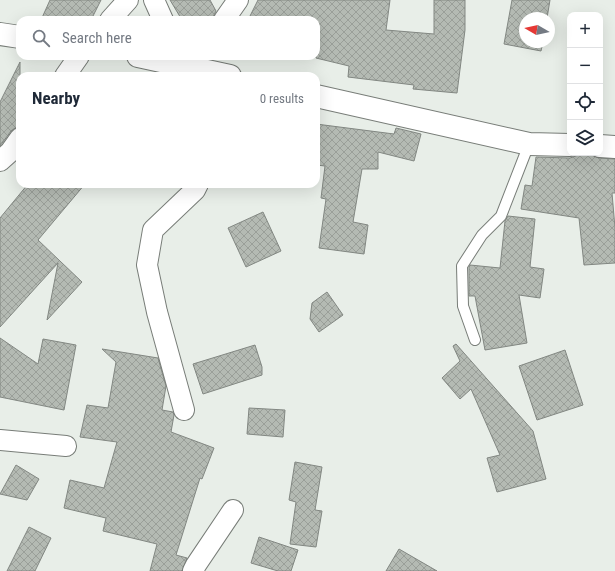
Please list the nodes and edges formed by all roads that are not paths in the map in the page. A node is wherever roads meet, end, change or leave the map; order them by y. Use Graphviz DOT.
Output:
graph roads {
  1 [pos="128,0"];
  2 [pos="154,0"];
  3 [pos="238,0"];
  4 [pos="114,16"];
  5 [pos="161,16"];
  6 [pos="227,16"];
  7 [pos="0,34"];
  8 [pos="16,36"];
  9 [pos="76,60"];
  10 [pos="174,60"];
  11 [pos="192,62"];
  12 [pos="68,72"];
  13 [pos="216,72"];
  14 [pos="320,97"];
  15 [pos="16,144"];
  16 [pos="529,144"];
  17 [pos="567,145"];
  18 [pos="603,146"];
  19 [pos="615,147"];
  20 [pos="0,161"];
  21 [pos="196,188"];
  22 [pos="475,340"];
  23 [pos="184,410"];
  24 [pos="0,440"];
  25 [pos="66,446"];
  26 [pos="233,510"];
  27 [pos="193,571"];
  1 -- 4 [label="street"];
  2 -- 5 [label="street"];
  3 -- 6 [label="street"];
  7 -- 8 [label="street"];
  9 -- 12 [label="street"];
  10 -- 11 [label="street"];
  11 -- 13 [label="street"];
  14 -- 16 [label="street"];
  15 -- 20 [label="street"];
  16 -- 17 [label="street"];
  16 -- 22 [label="lane"];
  18 -- 19 [label="street"];
  21 -- 23 [label="street"];
  24 -- 25 [label="street"];
  26 -- 27 [label="street"];
}
